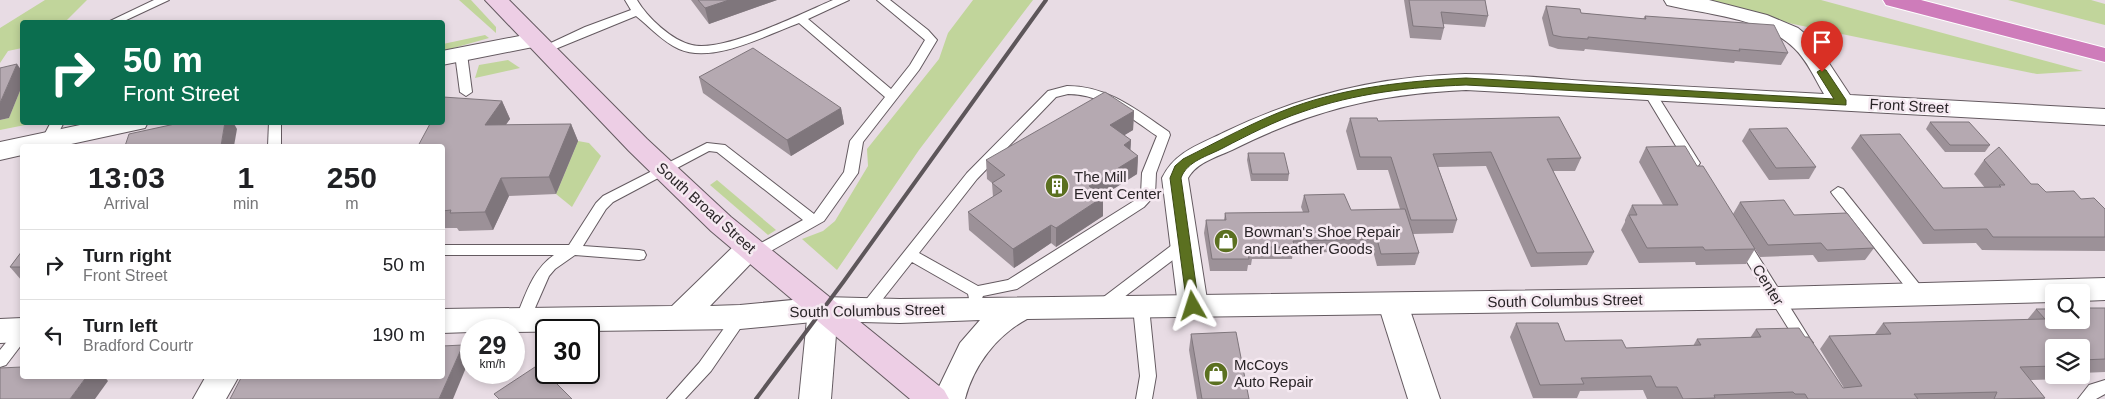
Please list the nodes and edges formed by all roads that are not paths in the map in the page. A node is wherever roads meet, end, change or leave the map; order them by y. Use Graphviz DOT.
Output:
graph roads {
  1 [pos="163,0"];
  2 [pos="496,0"];
  3 [pos="631,0"];
  4 [pos="842,0"];
  5 [pos="883,0"];
  6 [pos="1675,0"];
  7 [pos="1894,0"];
  8 [pos="1948,0"];
  9 [pos="638,12"];
  10 [pos="800,18"];
  11 [pos="118,20"];
  12 [pos="2105,40"];
  13 [pos="540,44"];
  14 [pos="2105,55"];
  15 [pos="452,56"];
  16 [pos="466,92"];
  17 [pos="1650,93"];
  18 [pos="892,96"];
  19 [pos="1842,103"];
  20 [pos="2105,116"];
  21 [pos="111,125"];
  22 [pos="275,125"];
  23 [pos="53,132"];
  24 [pos="275,144"];
  25 [pos="0,151"];
  26 [pos="663,169"];
  27 [pos="1701,176"];
  28 [pos="1838,192"];
  29 [pos="815,222"];
  30 [pos="1731,225"];
  31 [pos="1185,243"];
  32 [pos="445,250"];
  33 [pos="573,250"];
  34 [pos="752,250"];
  35 [pos="909,254"];
  36 [pos="639,255"];
  37 [pos="2105,289"];
  38 [pos="1919,294"];
  39 [pos="1776,298"];
  40 [pos="975,300"];
  41 [pos="1393,304"];
  42 [pos="1193,306"];
  43 [pos="1024,307"];
  44 [pos="1102,307"];
  45 [pos="1141,307"];
  46 [pos="823,309"];
  47 [pos="866,310"];
  48 [pos="680,317"];
  49 [pos="740,317"];
  50 [pos="523,319"];
  51 [pos="525,320"];
  52 [pos="445,321"];
  53 [pos="460,321"];
  54 [pos="0,331"];
  55 [pos="20,332"];
  56 [pos="20,335"];
  57 [pos="1815,358"];
  58 [pos="0,361"];
  59 [pos="221,379"];
  60 [pos="2105,387"];
  61 [pos="209,399"];
  62 [pos="675,399"];
  63 [pos="815,399"];
  64 [pos="933,399"];
  65 [pos="949,399"];
  66 [pos="1144,399"];
  67 [pos="1424,399"];
  68 [pos="2086,399"];
  1 -- 11 [label="lane"];
  2 -- 13 [label="main road, South Broad Street"];
  3 -- 9 [label="lane"];
  4 -- 10 [label="lane"];
  5 -- 18 [label="lane"];
  6 -- 19 [label="street"];
  7 -- 14 [label="highway"];
  8 -- 12 [label="highway"];
  9 -- 10 [label="lane"];
  9 -- 13 [label="lane"];
  10 -- 18 [label="lane"];
  13 -- 15 [label="street"];
  13 -- 26 [label="main road, South Broad Street"];
  15 -- 16 [label="lane"];
  17 -- 19 [label="street, Front Street"];
  17 -- 27 [label="lane"];
  17 -- 31 [label="street, Front Street"];
  18 -- 29 [label="lane"];
  19 -- 20 [label="street, Front Street"];
  21 -- 23 [label="street"];
  22 -- 24 [label="lane"];
  23 -- 25 [label="street"];
  26 -- 29 [label="lane"];
  26 -- 33 [label="lane"];
  26 -- 34 [label="main road, South Broad Street"];
  28 -- 38 [label="lane"];
  29 -- 34 [label="lane"];
  30 -- 39 [label="lane, Center"];
  31 -- 42 [label="street, Front Street"];
  31 -- 44 [label="lane"];
  32 -- 33 [label="lane"];
  33 -- 36 [label="lane"];
  33 -- 50 [label="lane"];
  34 -- 46 [label="main road, South Broad Street"];
  34 -- 48 [label="street"];
  35 -- 40 [label="lane"];
  35 -- 40 [label="lane"];
  35 -- 47 [label="lane"];
  37 -- 38 [label="street, South Columbus Street"];
  38 -- 39 [label="street, South Columbus Street"];
  39 -- 41 [label="street, South Columbus Street"];
  39 -- 57 [label="lane, Center"];
  40 -- 43 [label="street, South Columbus Street"];
  40 -- 47 [label="street, South Columbus Street"];
  41 -- 42 [label="street, South Columbus Street"];
  41 -- 67 [label="street"];
  42 -- 45 [label="street, South Columbus Street"];
  43 -- 44 [label="street, South Columbus Street"];
  43 -- 65 [label="street, South Columbus Street"];
  44 -- 45 [label="street, South Columbus Street"];
  45 -- 66 [label="lane"];
  46 -- 47 [label="street, South Columbus Street"];
  46 -- 49 [label="street, South Columbus Street"];
  46 -- 63 [label="street"];
  46 -- 64 [label="main road, South Broad Street"];
  48 -- 49 [label="street, South Columbus Street"];
  48 -- 51 [label="street, South Columbus Street"];
  49 -- 62 [label="lane"];
  52 -- 53 [label="street, South Columbus Street"];
  54 -- 55 [label="street"];
  56 -- 58 [label="lane"];
  59 -- 61 [label="street"];
  60 -- 68 [label="lane"];
}
